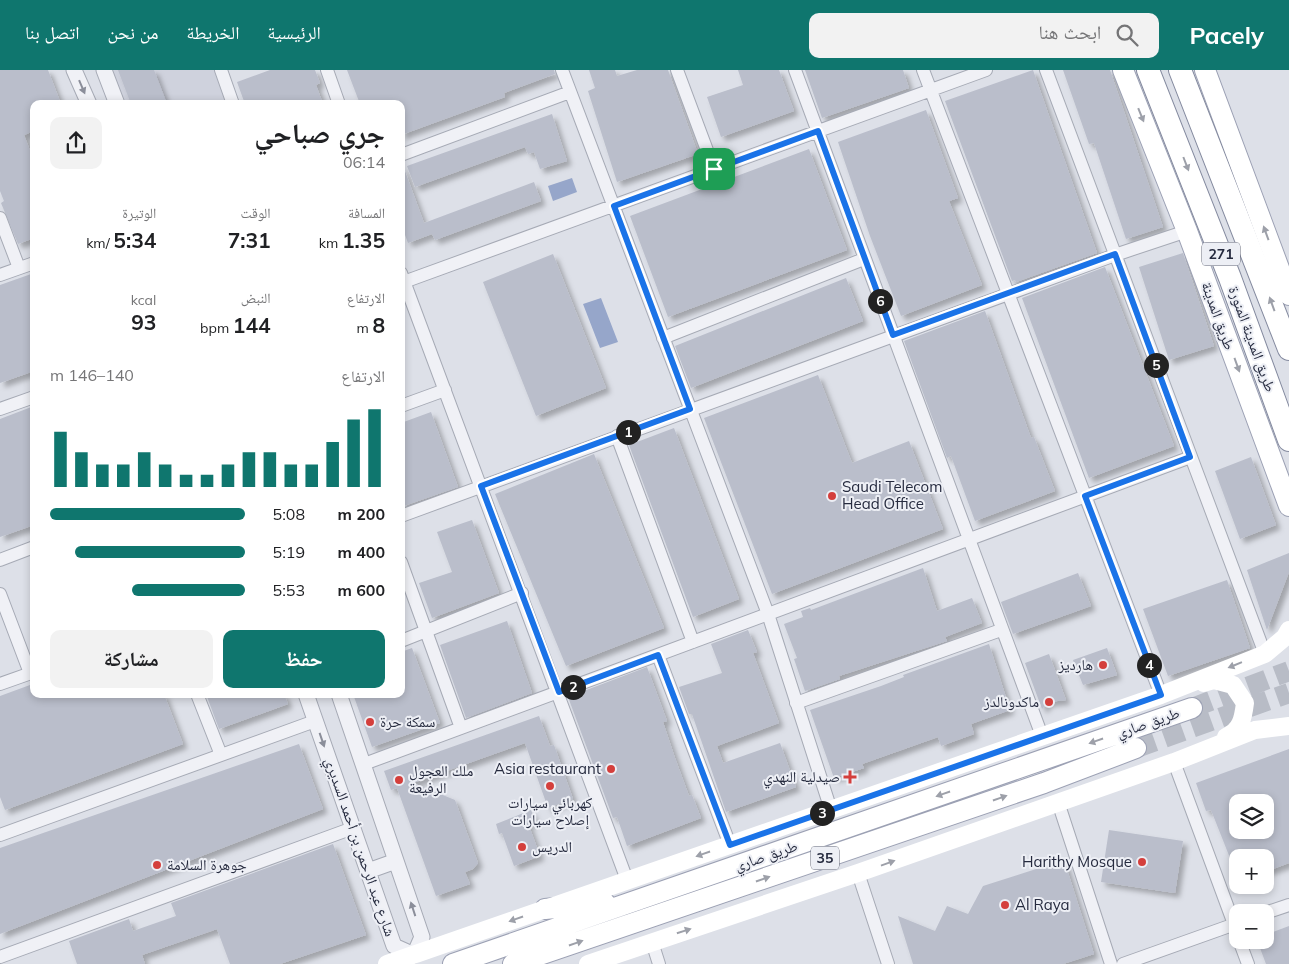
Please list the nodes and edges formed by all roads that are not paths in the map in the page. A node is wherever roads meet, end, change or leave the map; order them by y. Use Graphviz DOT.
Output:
graph roads {
  1 [pos="74,70"];
  2 [pos="104,70"];
  3 [pos="221,70"];
  4 [pos="327,70"];
  5 [pos="562,70"];
  6 [pos="677,70"];
  7 [pos="795,70"];
  8 [pos="923,70"];
  9 [pos="986,70"];
  10 [pos="1046,70"];
  11 [pos="1123,70"];
  12 [pos="1148,70"];
  13 [pos="1180,70"];
  14 [pos="1205,70"];
  15 [pos="931,90"];
  16 [pos="570,92"];
  17 [pos="87,100"];
  18 [pos="115,100"];
  19 [pos="232,100"];
  20 [pos="338,100"];
  21 [pos="818,131"];
  22 [pos="405,154"];
  23 [pos="714,169"];
  24 [pos="614,206"];
  25 [pos="0,218"];
  26 [pos="1187,231"];
  27 [pos="1115,254"];
  28 [pos="864,259"];
  29 [pos="30,264"];
  30 [pos="19,268"];
  31 [pos="0,275"];
  32 [pos="405,278"];
  33 [pos="405,287"];
  34 [pos="1008,294"];
  35 [pos="1289,296"];
  36 [pos="893,335"];
  37 [pos="664,338"];
  38 [pos="1289,349"];
  39 [pos="445,390"];
  40 [pos="30,398"];
  41 [pos="405,405"];
  42 [pos="0,409"];
  43 [pos="690,409"];
  44 [pos="617,436"];
  45 [pos="1289,440"];
  46 [pos="1190,457"];
  47 [pos="481,486"];
  48 [pos="1085,496"];
  49 [pos="1289,506"];
  50 [pos="405,514"];
  51 [pos="968,540"];
  52 [pos="30,549"];
  53 [pos="0,560"];
  54 [pos="405,573"];
  55 [pos="522,593"];
  56 [pos="0,594"];
  57 [pos="768,614"];
  58 [pos="1001,630"];
  59 [pos="1289,630"];
  60 [pos="426,631"];
  61 [pos="405,639"];
  62 [pos="693,642"];
  63 [pos="1289,648"];
  64 [pos="1265,654"];
  65 [pos="658,655"];
  66 [pos="30,668"];
  67 [pos="30,674"];
  68 [pos="0,684"];
  69 [pos="559,692"];
  70 [pos="1161,695"];
  71 [pos="198,698"];
  72 [pos="307,698"];
  73 [pos="340,698"];
  74 [pos="796,703"];
  75 [pos="1192,708"];
  76 [pos="1289,716"];
  77 [pos="315,721"];
  78 [pos="1289,726"];
  79 [pos="461,728"];
  80 [pos="1255,730"];
  81 [pos="1042,736"];
  82 [pos="1136,748"];
  83 [pos="1192,754"];
  84 [pos="221,755"];
  85 [pos="1174,762"];
  86 [pos="364,764"];
  87 [pos="1058,802"];
  88 [pos="831,810"];
  89 [pos="353,828"];
  90 [pos="0,835"];
  91 [pos="730,845"];
  92 [pos="396,860"];
  93 [pos="368,870"];
  94 [pos="858,874"];
  95 [pos="627,880"];
  96 [pos="637,900"];
  97 [pos="1289,905"];
  98 [pos="545,909"];
  99 [pos="1229,909"];
  100 [pos="1274,910"];
  101 [pos="1229,930"];
  102 [pos="652,942"];
  103 [pos="1242,949"];
  104 [pos="414,955"];
  105 [pos="0,957"];
  106 [pos="538,960"];
  107 [pos="387,964"];
  108 [pos="453,964"];
  109 [pos="514,964"];
  110 [pos="588,964"];
  111 [pos="659,964"];
  112 [pos="888,964"];
  113 [pos="1110,964"];
  114 [pos="1123,964"];
  115 [pos="1248,964"];
  1 -- 17 [label="street, one-way"];
  2 -- 18 [label="street"];
  3 -- 19 [label="street"];
  4 -- 20 [label="street"];
  5 -- 16 [label="street"];
  6 -- 23 [label="street"];
  7 -- 21 [label="street"];
  8 -- 15 [label="street"];
  9 -- 15 [label="street"];
  10 -- 27 [label="street"];
  11 -- 26 [label="main road, طريق المدينة, one-way"];
  12 -- 45 [label="highway, طريق المدينة المنورة / 271, one-way"];
  38 -- 13 [label="highway, طريق المدينة المنورة / 271, one-way"];
  35 -- 14 [label="main road, one-way"];
  15 -- 21 [label="street"];
  15 -- 34 [label="street"];
  16 -- 22 [label="street"];
  16 -- 24 [label="street"];
  21 -- 23 [label="street"];
  21 -- 28 [label="street"];
  23 -- 24 [label="street"];
  24 -- 32 [label="street"];
  24 -- 37 [label="street"];
  25 -- 30 [label="street"];
  26 -- 27 [label="street"];
  26 -- 49 [label="main road, طريق المدينة, one-way"];
  27 -- 34 [label="street"];
  27 -- 46 [label="street"];
  28 -- 36 [label="street"];
  28 -- 37 [label="street"];
  29 -- 30 [label="street"];
  30 -- 31 [label="street"];
  33 -- 39 [label="street"];
  34 -- 36 [label="street"];
  34 -- 48 [label="street"];
  36 -- 43 [label="street"];
  36 -- 51 [label="street"];
  37 -- 43 [label="street"];
  39 -- 41 [label="street"];
  39 -- 47 [label="street"];
  40 -- 42 [label="street"];
  43 -- 44 [label="street"];
  43 -- 57 [label="street"];
  44 -- 47 [label="street"];
  44 -- 62 [label="street"];
  46 -- 48 [label="street"];
  46 -- 64 [label="street"];
  47 -- 50 [label="street"];
  47 -- 55 [label="street"];
  48 -- 51 [label="street"];
  48 -- 70 [label="street"];
  51 -- 57 [label="street"];
  51 -- 58 [label="street"];
  52 -- 53 [label="street"];
  54 -- 60 [label="street"];
  55 -- 60 [label="street"];
  55 -- 69 [label="street"];
  56 -- 66 [label="street"];
  57 -- 62 [label="street"];
  57 -- 74 [label="street"];
  58 -- 74 [label="street"];
  58 -- 81 [label="street"];
  59 -- 64 [label="main road"];
  60 -- 61 [label="street"];
  60 -- 79 [label="street"];
  62 -- 65 [label="street"];
  63 -- 64 [label="main road"];
  64 -- 70 [label="main road, one-way"];
  65 -- 69 [label="street"];
  65 -- 91 [label="street"];
  67 -- 68 [label="street"];
  69 -- 79 [label="street"];
  69 -- 95 [label="street"];
  70 -- 81 [label="main road"];
  70 -- 83 [label="main road"];
  71 -- 84 [label="street"];
  72 -- 77 [label="street, شارع عبد الرحمن بن أحمد السديري"];
  73 -- 86 [label="street, شارع عبد الرحمن بن أحمد السديري"];
  74 -- 88 [label="street"];
  75 -- 96 [label="main road, طريق صاري / 35, one-way"];
  76 -- 80 [label="main road"];
  77 -- 84 [label="street"];
  77 -- 89 [label="street, شارع عبد الرحمن بن أحمد السديري, one-way"];
  78 -- 80 [label="main road"];
  79 -- 86 [label="street"];
  80 -- 83 [label="main road"];
  81 -- 88 [label="main road"];
  106 -- 82 [label="main road, طريق صاري / 35, one-way"];
  83 -- 85 [label="main road"];
  84 -- 90 [label="street"];
  85 -- 87 [label="main road"];
  85 -- 99 [label="street"];
  86 -- 92 [label="street, شارع عبد الرحمن بن أحمد السديري"];
  94 -- 87 [label="main road, one-way"];
  87 -- 113 [label="street"];
  88 -- 91 [label="main road"];
  89 -- 93 [label="street, شارع عبد الرحمن بن أحمد السديري"];
  89 -- 105 [label="street"];
  91 -- 95 [label="main road, one-way"];
  92 -- 93 [label="street"];
  104 -- 92 [label="street, شارع عبد الرحمن بن أحمد السديري, one-way"];
  93 -- 104 [label="street, شارع عبد الرحمن بن أحمد السديري"];
  102 -- 94 [label="main road, one-way"];
  94 -- 112 [label="street"];
  95 -- 98 [label="main road"];
  96 -- 98 [label="main road"];
  96 -- 108 [label="main road, طريق صاري / 35"];
  97 -- 100 [label="street"];
  98 -- 104 [label="main road, one-way"];
  101 -- 114 [label="street"];
  102 -- 110 [label="main road"];
  102 -- 111 [label="street"];
  103 -- 115 [label="street"];
  104 -- 107 [label="main road"];
  106 -- 109 [label="main road, طريق صاري / 35"];
}
